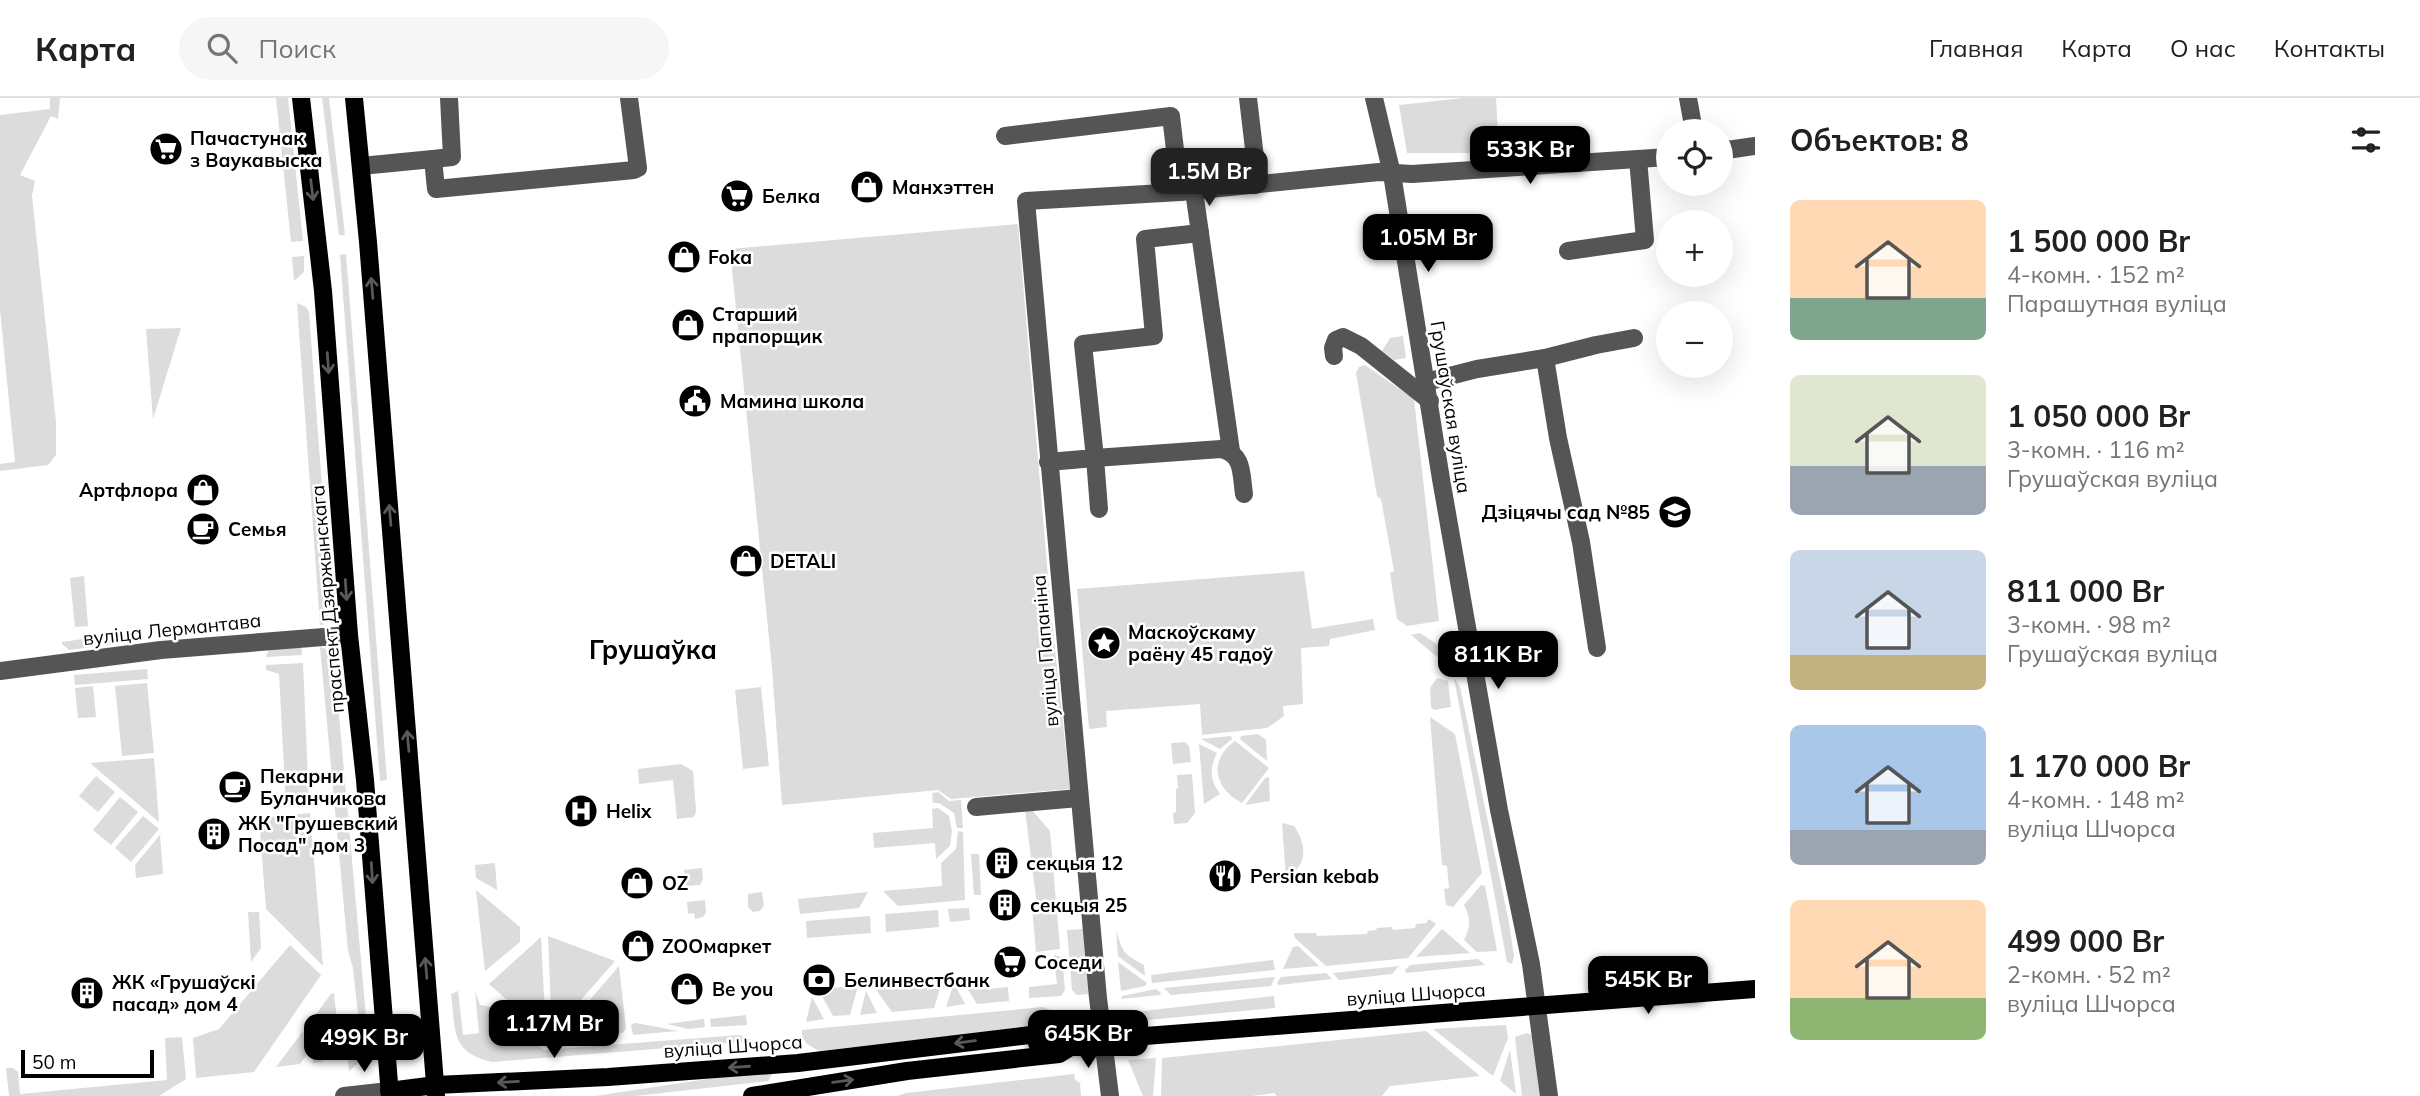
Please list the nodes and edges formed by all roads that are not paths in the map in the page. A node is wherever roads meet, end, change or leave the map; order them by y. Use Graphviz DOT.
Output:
graph roads {
  1 [pos="302,98"];
  2 [pos="354,98"];
  3 [pos="449,98"];
  4 [pos="629,98"];
  5 [pos="1248,98"];
  6 [pos="1374,98"];
  7 [pos="1688,98"];
  8 [pos="1692,119"];
  9 [pos="1005,136"];
  10 [pos="1755,146"];
  11 [pos="1733,149"];
  12 [pos="1656,158"];
  13 [pos="433,159"];
  14 [pos="1639,159"];
  15 [pos="361,166"];
  16 [pos="1392,174"];
  17 [pos="1258,183"];
  18 [pos="1187,191"];
  19 [pos="1200,233"];
  20 [pos="1568,251"];
  21 [pos="1634,338"];
  22 [pos="1335,356"];
  23 [pos="1545,358"];
  24 [pos="1422,361"];
  25 [pos="1389,368"];
  26 [pos="1426,383"];
  27 [pos="1430,401"];
  28 [pos="1231,451"];
  29 [pos="1095,458"];
  30 [pos="1048,462"];
  31 [pos="1244,495"];
  32 [pos="1099,509"];
  33 [pos="349,635"];
  34 [pos="1597,648"];
  35 [pos="0,671"];
  36 [pos="1079,798"];
  37 [pos="976,807"];
  38 [pos="1755,989"];
  39 [pos="1537,1005"];
  40 [pos="1103,1039"];
  41 [pos="1080,1041"];
  42 [pos="436,1091"];
  43 [pos="389,1093"];
  44 [pos="344,1096"];
  45 [pos="751,1096"];
  46 [pos="1110,1096"];
  47 [pos="1549,1096"];
  1 -- 33 [label="main road, праспект Дзяржынскага, one-way"];
  2 -- 15 [label="main road"];
  3 -- 13 [label="street"];
  4 -- 13 [label="street"];
  5 -- 17 [label="street"];
  6 -- 16 [label="street, Грушаўская вуліца"];
  7 -- 8 [label="street"];
  9 -- 18 [label="street"];
  10 -- 11 [label="street"];
  12 -- 14 [label="street"];
  13 -- 15 [label="street"];
  14 -- 16 [label="street"];
  14 -- 20 [label="street"];
  42 -- 15 [label="main road, one-way"];
  16 -- 17 [label="street"];
  16 -- 24 [label="street, Грушаўская вуліца"];
  17 -- 18 [label="street"];
  18 -- 19 [label="street"];
  18 -- 30 [label="street, вуліца Папаніна"];
  19 -- 28 [label="street"];
  19 -- 29 [label="street"];
  21 -- 23 [label="street"];
  22 -- 25 [label="street"];
  23 -- 26 [label="street"];
  23 -- 34 [label="street"];
  24 -- 25 [label="street"];
  24 -- 26 [label="street, Грушаўская вуліца"];
  25 -- 27 [label="street"];
  26 -- 27 [label="street, Грушаўская вуліца"];
  27 -- 39 [label="street, Грушаўская вуліца"];
  28 -- 29 [label="street"];
  28 -- 31 [label="street"];
  29 -- 30 [label="street"];
  29 -- 32 [label="street"];
  30 -- 36 [label="street, вуліца Папаніна"];
  33 -- 35 [label="street, вуліца Лермантава"];
  33 -- 43 [label="main road, праспект Дзяржынскага, one-way"];
  36 -- 37 [label="street"];
  36 -- 40 [label="street, вуліца Папаніна"];
  38 -- 39 [label="main road, вуліца Шчорса"];
  39 -- 40 [label="main road, вуліца Шчорса"];
  39 -- 47 [label="street, Грушаўская вуліца"];
  40 -- 41 [label="main road, вуліца Шчорса"];
  40 -- 46 [label="street, вуліца Папаніна"];
  41 -- 42 [label="main road, вуліца Шчорса, one-way"];
  45 -- 41 [label="main road, вуліца Шчорса, one-way"];
  42 -- 43 [label="main road, вуліца Шчорса"];
  43 -- 44 [label="street, вуліца Шчорса"];
}
